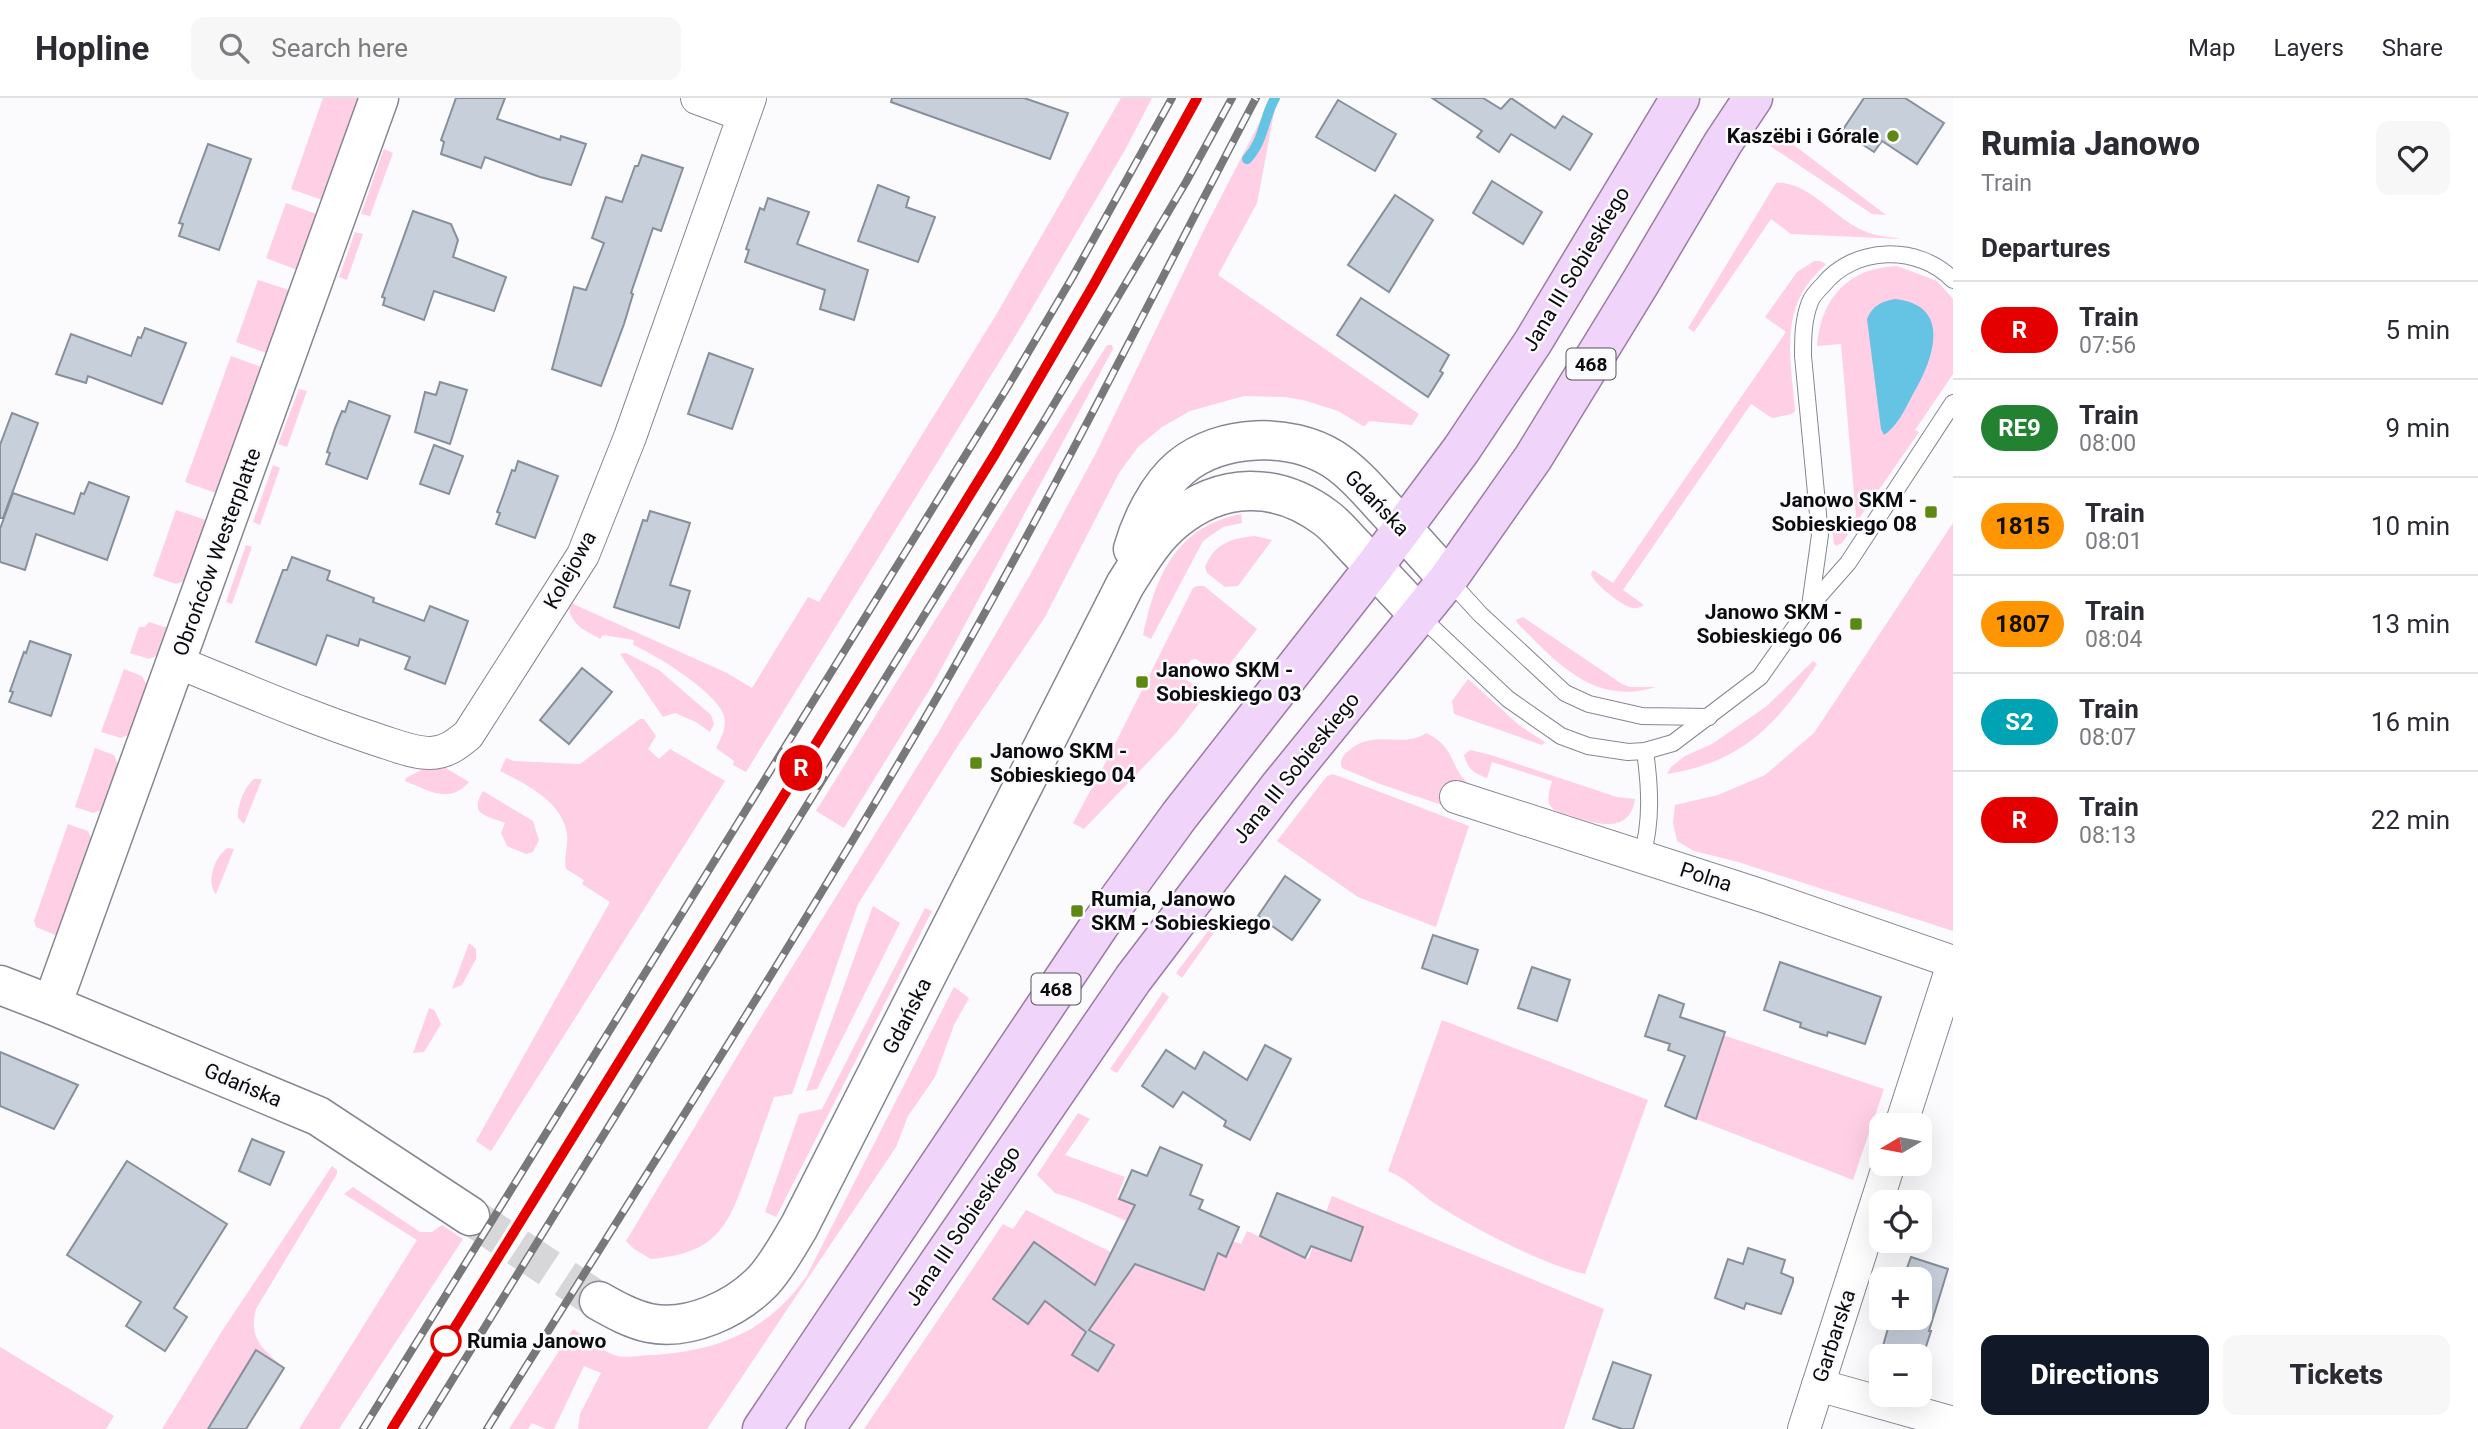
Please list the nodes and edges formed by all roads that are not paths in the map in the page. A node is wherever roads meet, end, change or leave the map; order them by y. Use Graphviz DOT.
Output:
graph roads {
  1 [pos="379,98"];
  2 [pos="697,98"];
  3 [pos="1680,98"];
  4 [pos="1753,98"];
  5 [pos="746,106"];
  6 [pos="1953,280"];
  7 [pos="1953,403"];
  8 [pos="1403,529"];
  9 [pos="1374,567"];
  10 [pos="1448,579"];
  11 [pos="1125,585"];
  12 [pos="1810,606"];
  13 [pos="1419,615"];
  14 [pos="177,662"];
  15 [pos="1709,717"];
  16 [pos="1645,751"];
  17 [pos="1456,797"];
  18 [pos="1642,856"];
  19 [pos="1953,963"];
  20 [pos="0,985"];
  21 [pos="52,1004"];
  22 [pos="1906,1113"];
  23 [pos="1885,1176"];
  24 [pos="470,1216"];
  25 [pos="599,1301"];
  26 [pos="1818,1385"];
  27 [pos="1950,1422"];
  28 [pos="762,1429"];
  29 [pos="825,1429"];
  30 [pos="1804,1429"];
  1 -- 14 [label="main road, Obrońców Westerplatte"];
  2 -- 5 [label="street"];
  3 -- 8 [label="main road, Jana III Sobieskiego / 468"];
  4 -- 10 [label="main road, Jana III Sobieskiego / 468"];
  5 -- 14 [label="street, Kolejowa"];
  6 -- 12 [label="lane"];
  7 -- 12 [label="lane"];
  8 -- 9 [label="main road, Jana III Sobieskiego / 468"];
  8 -- 10 [label="main road, Gdańska"];
  8 -- 11 [label="main road, Gdańska"];
  9 -- 11 [label="main road, Gdańska"];
  9 -- 13 [label="main road, Gdańska"];
  9 -- 28 [label="main road, Jana III Sobieskiego / 468"];
  10 -- 13 [label="main road, Jana III Sobieskiego / 468"];
  10 -- 15 [label="lane"];
  11 -- 25 [label="main road, Gdańska"];
  12 -- 15 [label="lane"];
  13 -- 16 [label="lane"];
  13 -- 29 [label="main road, Jana III Sobieskiego / 468"];
  14 -- 21 [label="main road, Obrońców Westerplatte"];
  15 -- 16 [label="lane"];
  16 -- 18 [label="lane"];
  17 -- 18 [label="street, Polna"];
  18 -- 19 [label="street, Polna"];
  19 -- 22 [label="street"];
  20 -- 21 [label="main road, Gdańska"];
  21 -- 24 [label="main road, Gdańska"];
  23 -- 26 [label="street, Garbarska"];
  26 -- 27 [label="street"];
  26 -- 30 [label="street, Garbarska"];
}
